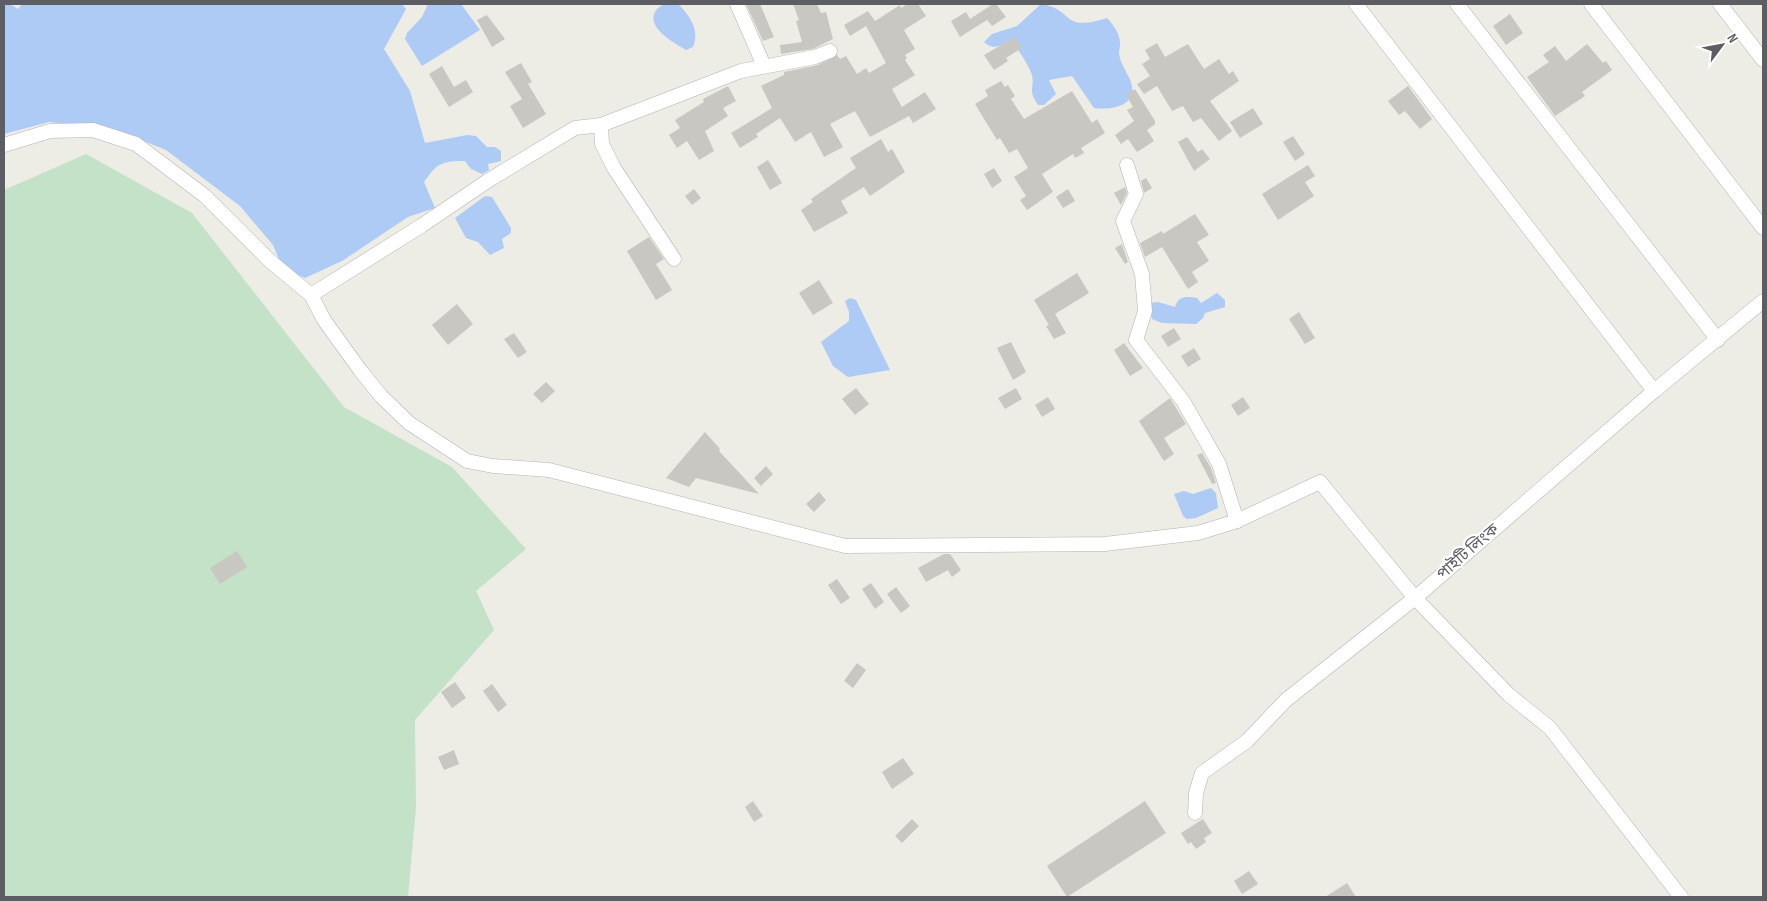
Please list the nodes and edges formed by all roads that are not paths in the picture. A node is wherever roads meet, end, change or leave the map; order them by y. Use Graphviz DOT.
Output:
graph roads {
  1 [pos="737,4"];
  2 [pos="1356,4"];
  3 [pos="1457,4"];
  4 [pos="1591,4"];
  5 [pos="1720,4"];
  6 [pos="830,51"];
  7 [pos="1763,60"];
  8 [pos="764,66"];
  9 [pos="600,125"];
  10 [pos="4,145"];
  11 [pos="1128,165"];
  12 [pos="1763,228"];
  13 [pos="674,259"];
  14 [pos="311,295"];
  15 [pos="1763,301"];
  16 [pos="1718,340"];
  17 [pos="1654,391"];
  18 [pos="1237,521"];
  19 [pos="1415,598"];
  20 [pos="1195,813"];
  21 [pos="1681,897"];
  1 -- 8 [label="street"];
  2 -- 17 [label="street"];
  3 -- 16 [label="street"];
  4 -- 12 [label="street"];
  5 -- 7 [label="street"];
  6 -- 8 [label="street"];
  8 -- 9 [label="street"];
  9 -- 13 [label="street"];
  9 -- 14 [label="street"];
  10 -- 14 [label="street"];
  11 -- 18 [label="street"];
  14 -- 18 [label="street"];
  15 -- 16 [label="street, পাইটি লিংক"];
  16 -- 17 [label="street, পাইটি লিংক"];
  17 -- 19 [label="street, পাইটি লিংক"];
  18 -- 19 [label="street"];
  19 -- 20 [label="street, পাইটি লিংক"];
  19 -- 21 [label="street"];
}
